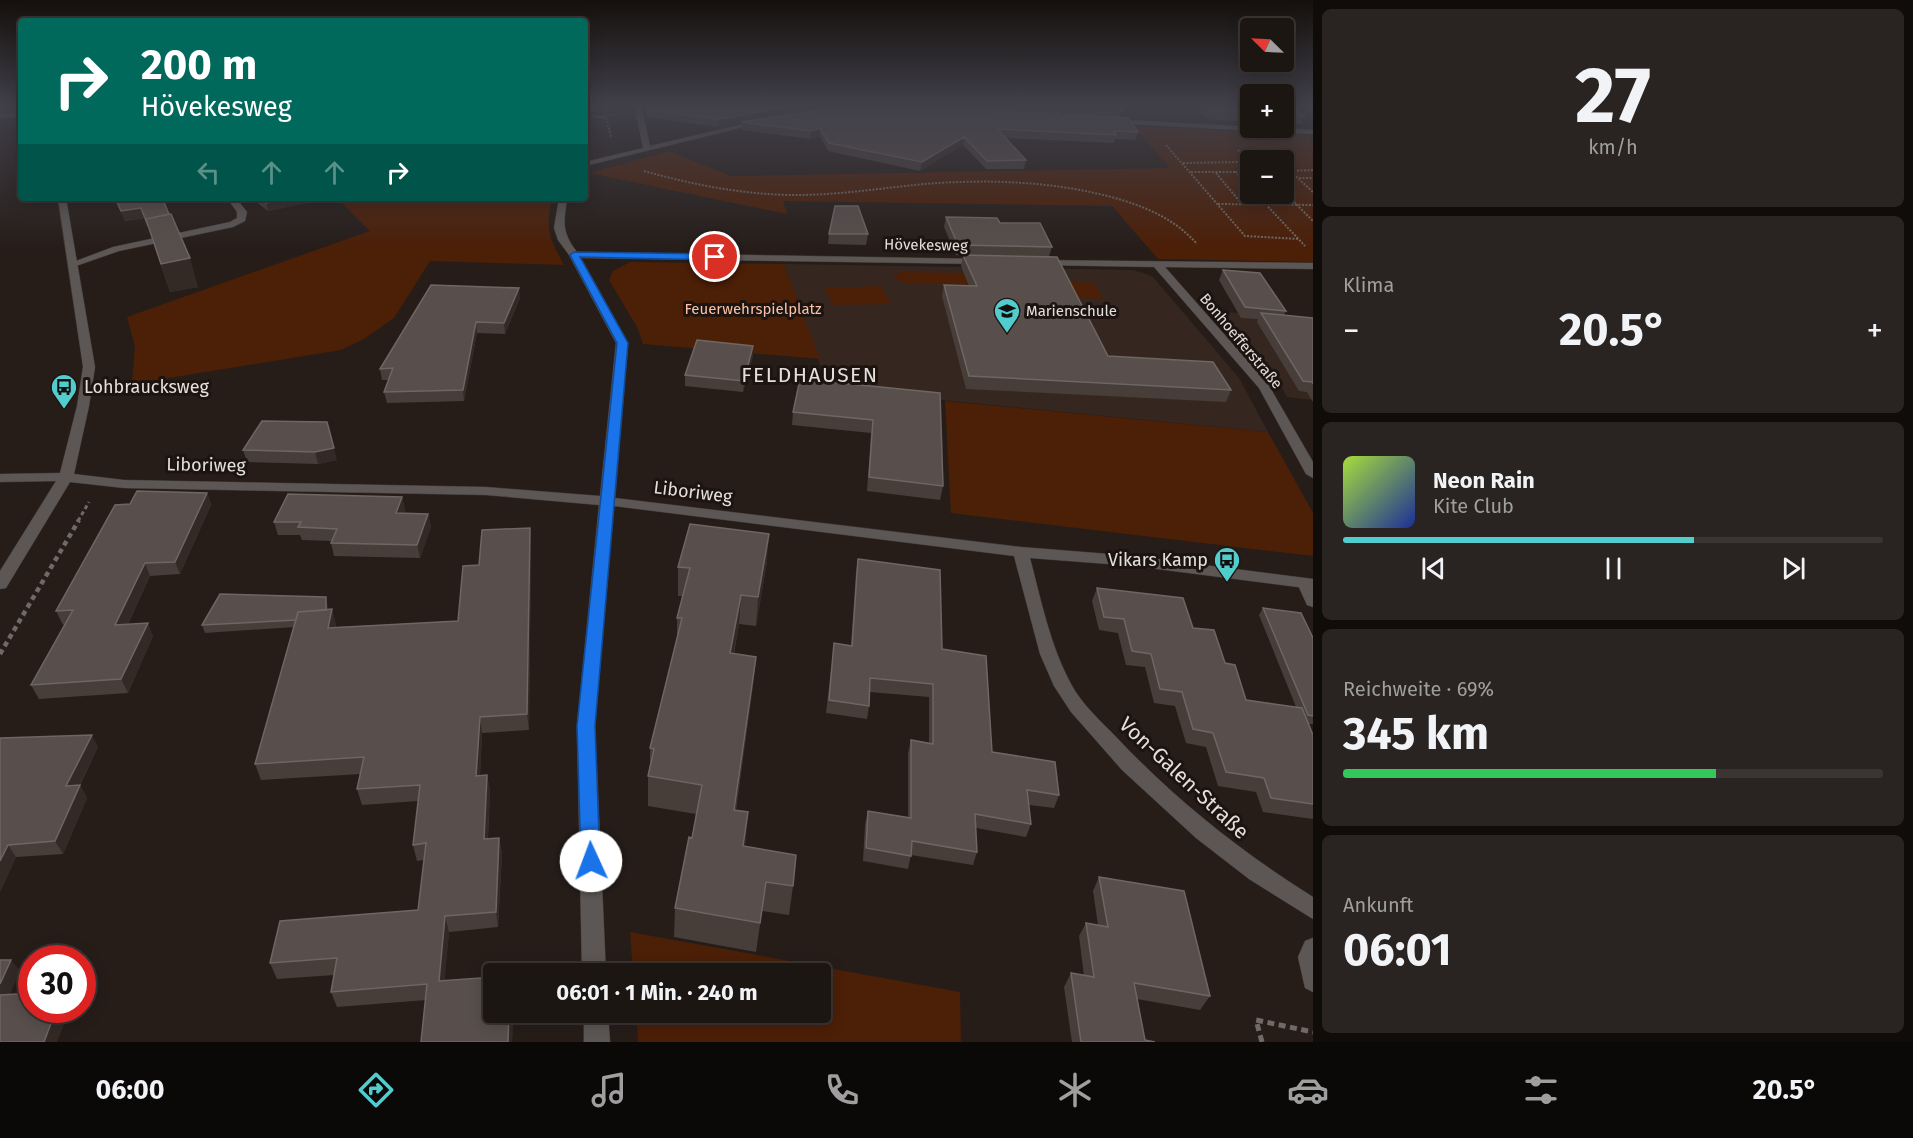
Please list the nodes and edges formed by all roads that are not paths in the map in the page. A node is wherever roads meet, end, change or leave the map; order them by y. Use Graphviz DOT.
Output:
graph roads {
  1 [pos="625,153"];
  2 [pos="588,163"];
  3 [pos="62,201"];
  4 [pos="233,201"];
  5 [pos="563,201"];
  6 [pos="574,255"];
  7 [pos="989,261"];
  8 [pos="1025,262"];
  9 [pos="73,264"];
  10 [pos="1157,264"];
  11 [pos="1313,266"];
  12 [pos="1313,474"];
  13 [pos="66,477"];
  14 [pos="0,478"];
  15 [pos="607,501"];
  16 [pos="1021,552"];
  17 [pos="0,584"];
  18 [pos="1309,584"];
  19 [pos="1313,601"];
  20 [pos="1313,909"];
  21 [pos="1313,949"];
  22 [pos="594,963"];
  23 [pos="1313,980"];
  24 [pos="596,1023"];
  25 [pos="597,1042"];
  1 -- 2 [label="street"];
  3 -- 9 [label="street"];
  4 -- 9 [label="street"];
  5 -- 6 [label="street"];
  6 -- 7 [label="street, Hövekesweg"];
  6 -- 15 [label="street"];
  8 -- 10 [label="street"];
  9 -- 13 [label="street"];
  10 -- 11 [label="street"];
  10 -- 12 [label="street, Bonhoefferstraße"];
  13 -- 14 [label="street"];
  13 -- 15 [label="street, Liboriweg"];
  13 -- 17 [label="street"];
  15 -- 16 [label="street, Liboriweg"];
  15 -- 22 [label="street"];
  16 -- 18 [label="street, Liboriweg"];
  16 -- 20 [label="street, Von-Galen-Straße"];
  18 -- 19 [label="street"];
  21 -- 23 [label="street"];
  24 -- 25 [label="street"];
}
